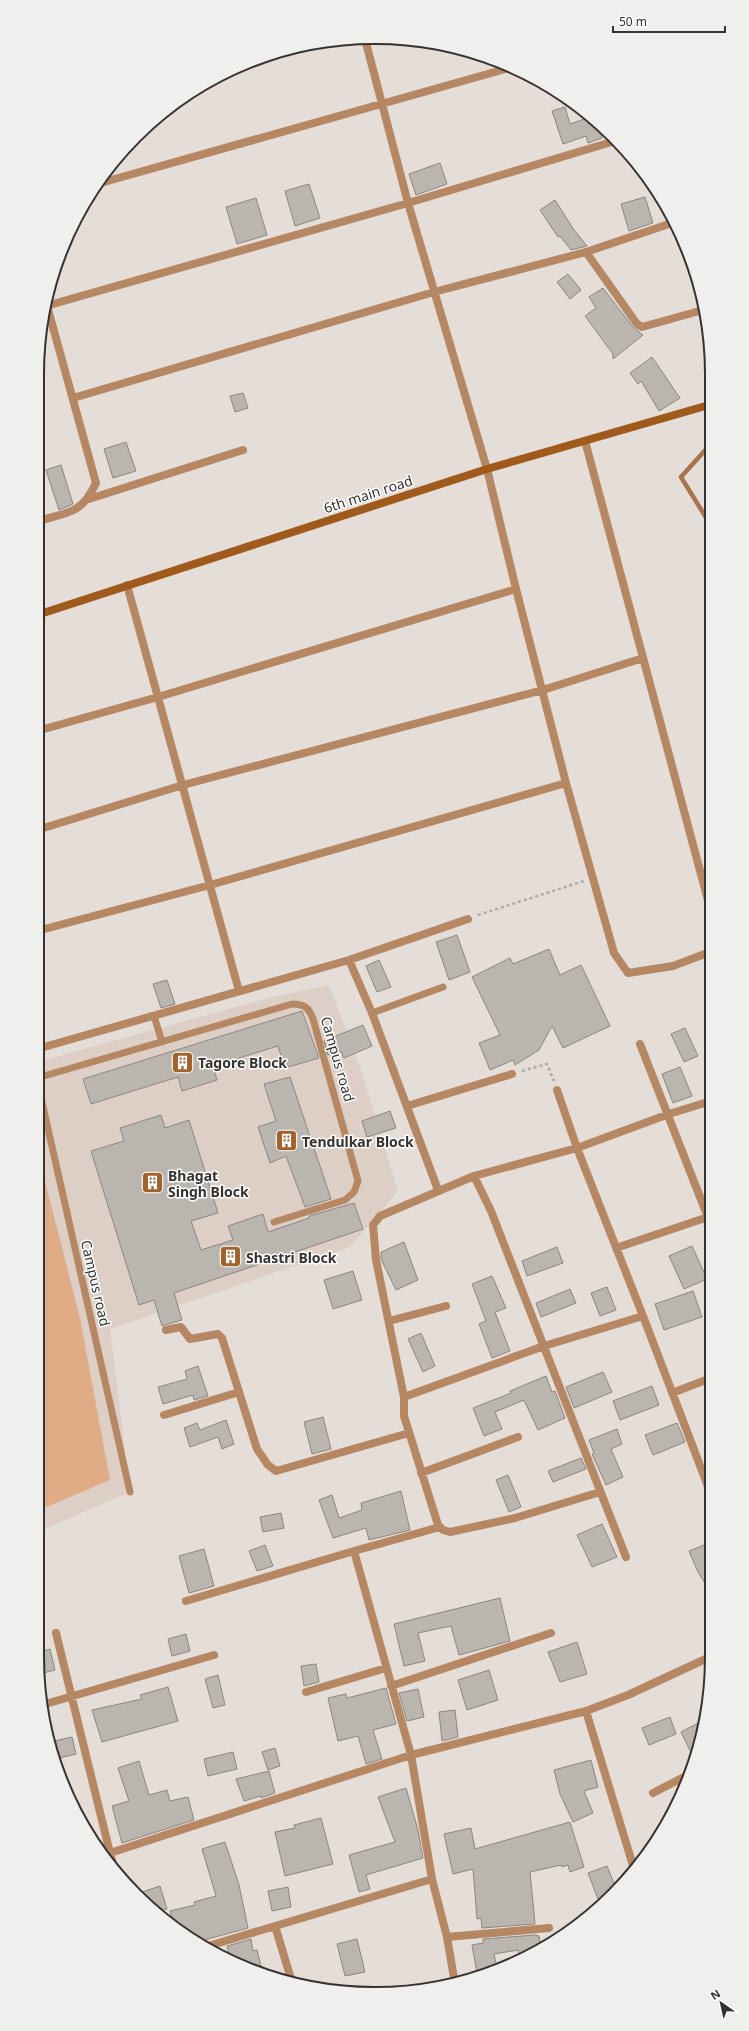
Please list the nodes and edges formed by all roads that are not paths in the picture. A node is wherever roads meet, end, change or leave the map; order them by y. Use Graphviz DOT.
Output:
graph roads {
  1 [pos="366,44"];
  2 [pos="503,70"];
  3 [pos="382,105"];
  4 [pos="610,143"];
  5 [pos="106,181"];
  6 [pos="408,203"];
  7 [pos="669,224"];
  8 [pos="586,252"];
  9 [pos="434,292"];
  10 [pos="51,304"];
  11 [pos="699,311"];
  12 [pos="49,314"];
  13 [pos="73,398"];
  14 [pos="705,406"];
  15 [pos="585,440"];
  16 [pos="243,450"];
  17 [pos="488,468"];
  18 [pos="89,499"];
  19 [pos="44,519"];
  20 [pos="128,585"];
  21 [pos="516,589"];
  22 [pos="44,613"];
  23 [pos="643,658"];
  24 [pos="543,690"];
  25 [pos="158,697"];
  26 [pos="44,729"];
  27 [pos="566,783"];
  28 [pos="182,785"];
  29 [pos="44,828"];
  30 [pos="210,885"];
  31 [pos="705,889"];
  32 [pos="468,919"];
  33 [pos="44,929"];
  34 [pos="705,954"];
  35 [pos="349,960"];
  36 [pos="443,987"];
  37 [pos="239,992"];
  38 [pos="372,1013"];
  39 [pos="154,1016"];
  40 [pos="162,1042"];
  41 [pos="640,1044"];
  42 [pos="44,1047"];
  43 [pos="512,1074"];
  44 [pos="44,1077"];
  45 [pos="557,1090"];
  46 [pos="705,1103"];
  47 [pos="407,1106"];
  48 [pos="44,1110"];
  49 [pos="669,1114"];
  50 [pos="577,1148"];
  51 [pos="474,1176"];
  52 [pos="438,1190"];
  53 [pos="705,1206"];
  54 [pos="705,1217"];
  55 [pos="274,1222"];
  56 [pos="616,1248"];
  57 [pos="446,1306"];
  58 [pos="643,1316"];
  59 [pos="389,1321"];
  60 [pos="166,1330"];
  61 [pos="544,1346"];
  62 [pos="705,1380"];
  63 [pos="239,1392"];
  64 [pos="672,1393"];
  65 [pos="404,1397"];
  66 [pos="164,1415"];
  67 [pos="409,1433"];
  68 [pos="518,1437"];
  69 [pos="421,1473"];
  70 [pos="705,1479"];
  71 [pos="130,1492"];
  72 [pos="600,1492"];
  73 [pos="440,1527"];
  74 [pos="354,1550"];
  75 [pos="626,1557"];
  76 [pos="186,1601"];
  77 [pos="56,1633"];
  78 [pos="551,1633"];
  79 [pos="214,1655"];
  80 [pos="705,1659"];
  81 [pos="386,1668"];
  82 [pos="392,1686"];
  83 [pos="306,1692"];
  84 [pos="73,1694"];
  85 [pos="47,1703"];
  86 [pos="586,1711"];
  87 [pos="411,1755"];
  88 [pos="682,1778"];
  89 [pos="653,1794"];
  90 [pos="107,1851"];
  91 [pos="109,1854"];
  92 [pos="632,1863"];
  93 [pos="432,1879"];
  94 [pos="275,1926"];
  95 [pos="549,1928"];
  96 [pos="447,1937"];
  97 [pos="212,1945"];
  98 [pos="290,1976"];
  99 [pos="455,1977"];
  1 -- 3 [label="street"];
  2 -- 3 [label="street"];
  3 -- 5 [label="street"];
  3 -- 6 [label="street"];
  4 -- 6 [label="street"];
  6 -- 9 [label="street"];
  6 -- 10 [label="street"];
  7 -- 8 [label="street"];
  8 -- 9 [label="street"];
  8 -- 11 [label="street"];
  9 -- 13 [label="street"];
  9 -- 17 [label="street"];
  12 -- 13 [label="street"];
  13 -- 18 [label="street"];
  14 -- 15 [label="street, 6th main road"];
  15 -- 17 [label="street, 6th main road"];
  15 -- 23 [label="street"];
  16 -- 18 [label="street"];
  17 -- 20 [label="street, 6th main road"];
  17 -- 21 [label="street"];
  18 -- 19 [label="street"];
  20 -- 22 [label="street, 6th main road"];
  20 -- 25 [label="street"];
  21 -- 24 [label="street"];
  21 -- 25 [label="street"];
  23 -- 24 [label="street"];
  23 -- 31 [label="street"];
  24 -- 27 [label="street"];
  24 -- 28 [label="street"];
  25 -- 26 [label="street"];
  25 -- 28 [label="street"];
  27 -- 30 [label="street"];
  27 -- 34 [label="street"];
  28 -- 29 [label="street"];
  28 -- 30 [label="street"];
  30 -- 33 [label="street"];
  30 -- 37 [label="street"];
  32 -- 35 [label="street"];
  35 -- 37 [label="street"];
  35 -- 38 [label="street"];
  36 -- 38 [label="lane"];
  37 -- 39 [label="street"];
  38 -- 47 [label="street"];
  39 -- 40 [label="lane"];
  39 -- 42 [label="street"];
  40 -- 44 [label="lane, Campus road"];
  40 -- 55 [label="lane, Campus road"];
  41 -- 49 [label="street"];
  43 -- 47 [label="street"];
  45 -- 50 [label="street"];
  46 -- 49 [label="street"];
  47 -- 52 [label="street"];
  48 -- 71 [label="lane, Campus road"];
  49 -- 50 [label="street"];
  49 -- 53 [label="street"];
  50 -- 51 [label="street"];
  50 -- 56 [label="street"];
  51 -- 52 [label="street"];
  51 -- 61 [label="street"];
  52 -- 59 [label="street"];
  54 -- 56 [label="street"];
  56 -- 58 [label="street"];
  57 -- 59 [label="street"];
  58 -- 61 [label="street"];
  58 -- 64 [label="street"];
  59 -- 65 [label="street"];
  60 -- 63 [label="street"];
  61 -- 65 [label="street"];
  61 -- 72 [label="street"];
  62 -- 64 [label="street"];
  63 -- 66 [label="street"];
  63 -- 67 [label="street"];
  64 -- 70 [label="street"];
  65 -- 67 [label="street"];
  67 -- 69 [label="street"];
  68 -- 69 [label="street"];
  69 -- 73 [label="street"];
  72 -- 73 [label="street"];
  72 -- 75 [label="street"];
  73 -- 74 [label="street"];
  74 -- 76 [label="street"];
  74 -- 81 [label="street"];
  77 -- 84 [label="street"];
  78 -- 82 [label="street"];
  79 -- 84 [label="street"];
  80 -- 86 [label="street"];
  81 -- 82 [label="street"];
  81 -- 83 [label="street"];
  82 -- 87 [label="street"];
  84 -- 85 [label="street"];
  84 -- 90 [label="street"];
  86 -- 87 [label="street"];
  86 -- 92 [label="street"];
  87 -- 91 [label="street"];
  87 -- 93 [label="street"];
  88 -- 89 [label="street"];
  93 -- 94 [label="street"];
  93 -- 96 [label="street"];
  94 -- 97 [label="street"];
  94 -- 98 [label="street"];
  95 -- 96 [label="street"];
  96 -- 99 [label="street"];
}
